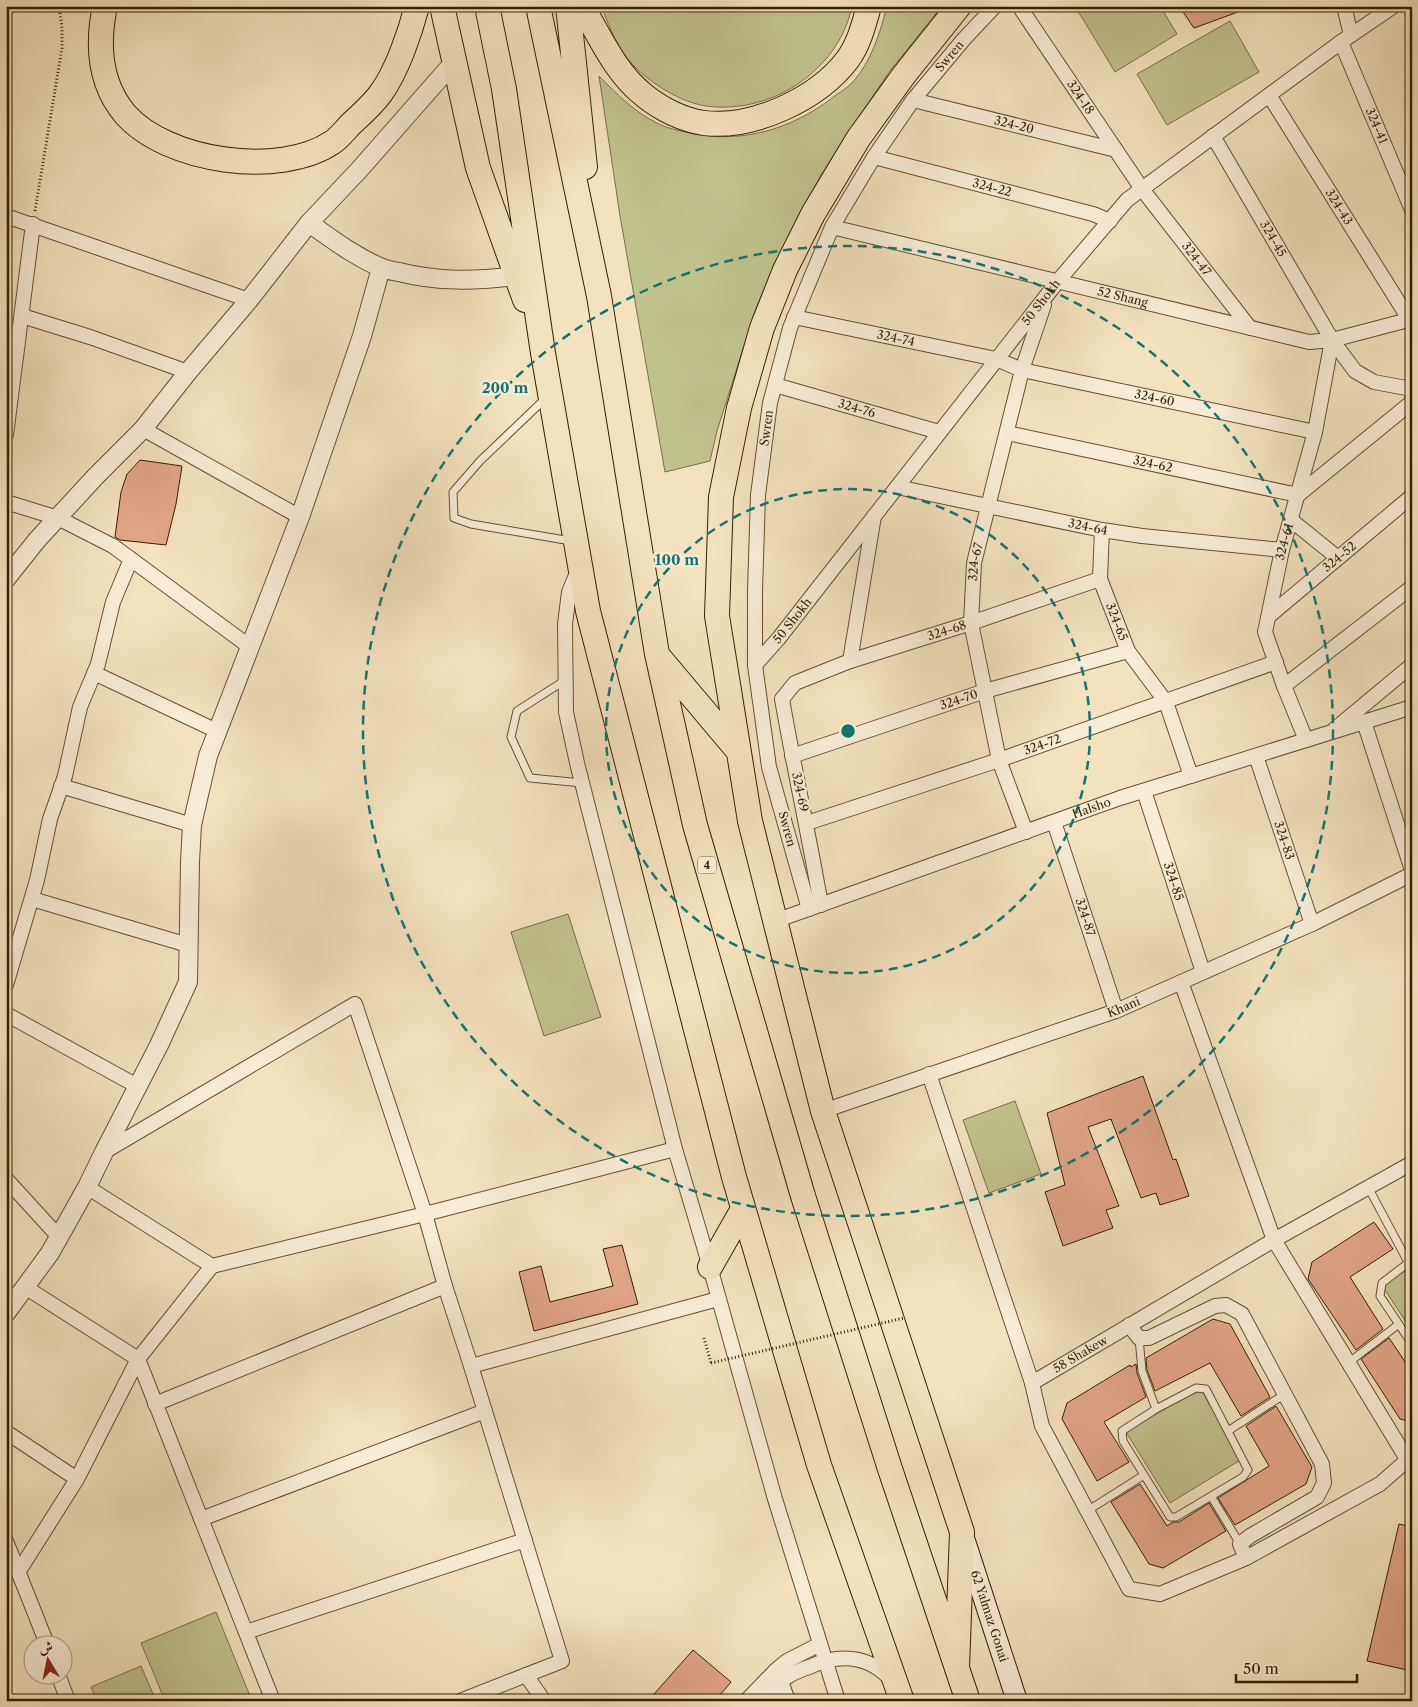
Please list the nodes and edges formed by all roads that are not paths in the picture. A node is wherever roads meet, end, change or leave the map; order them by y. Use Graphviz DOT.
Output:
graph roads {
  1 [pos="105,6"];
  2 [pos="417,6"];
  3 [pos="442,6"];
  4 [pos="487,6"];
  5 [pos="538,6"];
  6 [pos="568,6"];
  7 [pos="582,6"];
  8 [pos="869,6"];
  9 [pos="959,6"];
  10 [pos="995,6"];
  11 [pos="1019,6"];
  12 [pos="1344,6"];
  13 [pos="1394,6"];
  14 [pos="1346,38"];
  15 [pos="454,62"];
  16 [pos="1269,95"];
  17 [pos="912,100"];
  18 [pos="1213,136"];
  19 [pos="1116,150"];
  20 [pos="874,157"];
  21 [pos="1142,189"];
  22 [pos="1412,210"];
  23 [pos="6,216"];
  24 [pos="1110,221"];
  25 [pos="309,223"];
  26 [pos="33,224"];
  27 [pos="832,227"];
  28 [pos="381,268"];
  29 [pos="516,276"];
  30 [pos="1058,281"];
  31 [pos="1048,295"];
  32 [pos="599,296"];
  33 [pos="249,300"];
  34 [pos="22,316"];
  35 [pos="794,317"];
  36 [pos="1411,319"];
  37 [pos="1250,328"];
  38 [pos="1332,340"];
  39 [pos="543,353"];
  40 [pos="996,359"];
  41 [pos="1022,370"];
  42 [pos="188,372"];
  43 [pos="775,385"];
  44 [pos="1412,389"];
  45 [pos="550,393"];
  46 [pos="1412,402"];
  47 [pos="143,429"];
  48 [pos="939,432"];
  49 [pos="1315,432"];
  50 [pos="1006,433"];
  51 [pos="6,434"];
  52 [pos="897,487"];
  53 [pos="1298,495"];
  54 [pos="1412,496"];
  55 [pos="6,502"];
  56 [pos="988,505"];
  57 [pos="875,515"];
  58 [pos="300,517"];
  59 [pos="58,518"];
  60 [pos="1291,520"];
  61 [pos="1102,530"];
  62 [pos="1282,550"];
  63 [pos="579,552"];
  64 [pos="1338,558"];
  65 [pos="131,559"];
  66 [pos="6,579"];
  67 [pos="1100,579"];
  68 [pos="1412,587"];
  69 [pos="1269,616"];
  70 [pos="971,623"];
  71 [pos="250,646"];
  72 [pos="1128,651"];
  73 [pos="656,654"];
  74 [pos="850,661"];
  75 [pos="1276,662"];
  76 [pos="755,664"];
  77 [pos="1412,665"];
  78 [pos="94,672"];
  79 [pos="564,681"];
  80 [pos="795,683"];
  81 [pos="1284,686"];
  82 [pos="985,692"];
  83 [pos="1166,702"];
  84 [pos="1412,708"];
  85 [pos="1364,722"];
  86 [pos="217,731"];
  87 [pos="1330,733"];
  88 [pos="1306,740"];
  89 [pos="739,752"];
  90 [pos="792,756"];
  91 [pos="1256,756"];
  92 [pos="998,760"];
  93 [pos="1191,776"];
  94 [pos="582,783"];
  95 [pos="61,786"];
  96 [pos="1144,791"];
  97 [pos="1054,822"];
  98 [pos="806,824"];
  99 [pos="192,826"];
  100 [pos="1026,832"];
  101 [pos="1412,870"];
  102 [pos="1412,874"];
  103 [pos="32,899"];
  104 [pos="815,907"];
  105 [pos="775,921"];
  106 [pos="1312,924"];
  107 [pos="188,945"];
  108 [pos="1203,972"];
  109 [pos="1181,982"];
  110 [pos="6,985"];
  111 [pos="1116,1012"];
  112 [pos="6,1014"];
  113 [pos="929,1074"];
  114 [pos="139,1087"];
  115 [pos="823,1111"];
  116 [pos="675,1149"];
  117 [pos="104,1152"];
  118 [pos="1412,1163"];
  119 [pos="6,1179"];
  120 [pos="88,1187"];
  121 [pos="1368,1187"];
  122 [pos="744,1209"];
  123 [pos="425,1214"];
  124 [pos="59,1237"];
  125 [pos="1274,1240"];
  126 [pos="1410,1261"];
  127 [pos="212,1266"];
  128 [pos="710,1267"];
  129 [pos="445,1286"];
  130 [pos="25,1287"];
  131 [pos="718,1299"];
  132 [pos="6,1314"];
  133 [pos="1399,1324"];
  134 [pos="1129,1325"];
  135 [pos="1139,1338"];
  136 [pos="1412,1344"];
  137 [pos="138,1359"];
  138 [pos="1348,1363"];
  139 [pos="471,1366"];
  140 [pos="1032,1383"];
  141 [pos="1285,1394"];
  142 [pos="155,1404"];
  143 [pos="1156,1409"];
  144 [pos="485,1411"];
  145 [pos="1228,1431"];
  146 [pos="6,1432"];
  147 [pos="1409,1457"];
  148 [pos="1144,1475"];
  149 [pos="77,1479"];
  150 [pos="1211,1496"];
  151 [pos="1087,1511"];
  152 [pos="201,1519"];
  153 [pos="962,1532"];
  154 [pos="525,1540"];
  155 [pos="6,1541"];
  156 [pos="1240,1544"];
  157 [pos="1246,1558"];
  158 [pos="18,1571"];
  159 [pos="246,1632"];
  160 [pos="43,1634"];
  161 [pos="820,1644"];
  162 [pos="825,1660"];
  163 [pos="956,1668"];
  164 [pos="526,1675"];
  165 [pos="781,1681"];
  166 [pos="62,1684"];
  167 [pos="899,1694"];
  168 [pos="68,1701"];
  169 [pos="273,1701"];
  170 [pos="460,1701"];
  171 [pos="544,1701"];
  172 [pos="746,1701"];
  173 [pos="762,1701"];
  174 [pos="788,1701"];
  175 [pos="838,1701"];
  176 [pos="968,1701"];
  177 [pos="1017,1701"];
  1 -- 2 [label="highway"];
  3 -- 15 [label="highway"];
  4 -- 39 [label="highway"];
  5 -- 32 [label="highway, 4"];
  6 -- 32 [label="highway"];
  7 -- 8 [label="highway"];
  9 -- 89 [label="highway"];
  10 -- 17 [label="street, Swren"];
  11 -- 19 [label="street, 324-18"];
  12 -- 14 [label="street, 324-41"];
  13 -- 14 [label="street, 50 Shokh"];
  14 -- 16 [label="street, 50 Shokh"];
  14 -- 22 [label="street, 324-41"];
  15 -- 25 [label="street"];
  15 -- 29 [label="highway"];
  16 -- 18 [label="street, 50 Shokh"];
  16 -- 36 [label="street, 324-43"];
  17 -- 19 [label="street, 324-20"];
  17 -- 20 [label="street, Swren"];
  18 -- 21 [label="street, 50 Shokh"];
  18 -- 38 [label="street, 324-45"];
  19 -- 21 [label="street, 324-18"];
  20 -- 24 [label="street, 324-22"];
  20 -- 27 [label="street, Swren"];
  21 -- 24 [label="street, 50 Shokh"];
  21 -- 37 [label="street, 324-47"];
  23 -- 26 [label="street"];
  24 -- 30 [label="street, 50 Shokh"];
  25 -- 28 [label="street"];
  25 -- 33 [label="street"];
  26 -- 33 [label="street"];
  26 -- 34 [label="street"];
  27 -- 30 [label="street, 52 Shang"];
  27 -- 35 [label="street, Swren"];
  28 -- 29 [label="street"];
  28 -- 58 [label="street"];
  29 -- 39 [label="highway"];
  30 -- 31 [label="street, 50 Shokh"];
  30 -- 37 [label="street, 52 Shang"];
  31 -- 40 [label="street, 50 Shokh"];
  31 -- 41 [label="street, 324-67"];
  32 -- 73 [label="highway, 4"];
  33 -- 42 [label="street"];
  34 -- 42 [label="street"];
  34 -- 51 [label="street"];
  35 -- 40 [label="street, 324-74"];
  35 -- 43 [label="street, Swren"];
  36 -- 38 [label="street, 52 Shang"];
  37 -- 38 [label="street, 52 Shang"];
  38 -- 44 [label="street, 324-45"];
  38 -- 49 [label="street, 324-61"];
  39 -- 45 [label="highway"];
  40 -- 41 [label="street, 324-60"];
  40 -- 48 [label="street, 50 Shokh"];
  41 -- 49 [label="street, 324-60"];
  41 -- 50 [label="street, 324-67"];
  42 -- 47 [label="street"];
  43 -- 48 [label="street, 324-76"];
  43 -- 76 [label="street, Swren"];
  45 -- 63 [label="highway"];
  45 -- 63 [label="lane"];
  46 -- 53 [label="street"];
  47 -- 58 [label="street"];
  47 -- 59 [label="street"];
  48 -- 52 [label="street, 50 Shokh"];
  49 -- 53 [label="street, 324-61"];
  50 -- 53 [label="street, 324-62"];
  50 -- 56 [label="street, 324-67"];
  52 -- 56 [label="street, 324-64"];
  52 -- 57 [label="street, 50 Shokh"];
  53 -- 60 [label="street, 324-61"];
  54 -- 64 [label="street, 324-52"];
  55 -- 59 [label="street"];
  56 -- 61 [label="street, 324-64"];
  56 -- 70 [label="street, 324-67"];
  57 -- 74 [label="street"];
  57 -- 76 [label="street, 50 Shokh"];
  58 -- 71 [label="street"];
  59 -- 65 [label="street"];
  59 -- 66 [label="street"];
  60 -- 62 [label="street, 324-61"];
  60 -- 64 [label="street"];
  61 -- 62 [label="street, 324-64"];
  61 -- 67 [label="street, 324-65"];
  62 -- 69 [label="street, 324-61"];
  63 -- 79 [label="street"];
  63 -- 122 [label="highway"];
  64 -- 69 [label="street, 324-52"];
  65 -- 71 [label="street"];
  65 -- 78 [label="street"];
  67 -- 70 [label="street, 324-68"];
  67 -- 72 [label="street, 324-65"];
  68 -- 81 [label="street"];
  69 -- 75 [label="street, 324-61"];
  70 -- 74 [label="street, 324-68"];
  70 -- 82 [label="street, 324-67"];
  71 -- 86 [label="street"];
  72 -- 82 [label="street, 324-70"];
  72 -- 83 [label="street, 324-65"];
  73 -- 89 [label="highway"];
  73 -- 163 [label="highway, 4"];
  74 -- 80 [label="street, 324-68"];
  75 -- 81 [label="street, 324-61"];
  75 -- 83 [label="street, 324-72"];
  76 -- 104 [label="street, Swren"];
  77 -- 87 [label="street"];
  78 -- 86 [label="street"];
  78 -- 95 [label="street"];
  79 -- 94 [label="street"];
  79 -- 94 [label="lane"];
  80 -- 90 [label="street, 324-69"];
  81 -- 88 [label="street, 324-61"];
  82 -- 90 [label="street, 324-70"];
  82 -- 92 [label="street, 324-67"];
  83 -- 92 [label="street, 324-72"];
  83 -- 93 [label="street, 324-65"];
  84 -- 85 [label="street, Halsho"];
  85 -- 87 [label="street, Halsho"];
  85 -- 101 [label="street"];
  86 -- 99 [label="street"];
  87 -- 88 [label="street, Halsho"];
  88 -- 91 [label="street, Halsho"];
  89 -- 105 [label="highway"];
  90 -- 98 [label="street, 324-69"];
  91 -- 93 [label="street, Halsho"];
  91 -- 106 [label="street, 324-83"];
  92 -- 98 [label="street, 324-72"];
  92 -- 100 [label="street, 324-67"];
  93 -- 96 [label="street, Halsho"];
  94 -- 116 [label="street"];
  95 -- 99 [label="street"];
  95 -- 103 [label="street"];
  96 -- 97 [label="street, Halsho"];
  96 -- 108 [label="street, 324-85"];
  97 -- 100 [label="street, Halsho"];
  97 -- 111 [label="street, 324-87"];
  98 -- 104 [label="street, 324-69"];
  99 -- 107 [label="street"];
  100 -- 104 [label="street, Halsho"];
  102 -- 106 [label="street, Khani"];
  103 -- 107 [label="street"];
  103 -- 110 [label="street"];
  104 -- 105 [label="street, Halsho"];
  105 -- 115 [label="highway"];
  106 -- 108 [label="street, Khani"];
  107 -- 114 [label="street"];
  108 -- 109 [label="street, Khani"];
  109 -- 111 [label="street, Khani"];
  109 -- 125 [label="street"];
  111 -- 113 [label="street, Khani"];
  112 -- 114 [label="street"];
  113 -- 115 [label="street, Khani"];
  113 -- 140 [label="street"];
  114 -- 117 [label="street"];
  115 -- 153 [label="highway"];
  116 -- 123 [label="street"];
  116 -- 128 [label="street"];
  117 -- 120 [label="street"];
  117 -- 123 [label="street"];
  118 -- 121 [label="street, 58 Shakew"];
  119 -- 124 [label="street"];
  120 -- 124 [label="street"];
  120 -- 127 [label="street"];
  121 -- 125 [label="street, 58 Shakew"];
  121 -- 126 [label="lane"];
  122 -- 128 [label="highway"];
  122 -- 167 [label="highway"];
  123 -- 127 [label="street"];
  123 -- 129 [label="street"];
  124 -- 130 [label="street"];
  125 -- 134 [label="street, 58 Shakew"];
  125 -- 138 [label="street"];
  126 -- 133 [label="lane"];
  127 -- 137 [label="street"];
  128 -- 131 [label="street"];
  129 -- 139 [label="street"];
  129 -- 142 [label="street"];
  130 -- 132 [label="street"];
  130 -- 137 [label="street"];
  131 -- 139 [label="street"];
  131 -- 161 [label="street"];
  133 -- 136 [label="lane"];
  133 -- 138 [label="lane"];
  134 -- 135 [label="street"];
  134 -- 140 [label="street, 58 Shakew"];
  135 -- 141 [label="street"];
  135 -- 143 [label="lane"];
  137 -- 142 [label="street"];
  137 -- 149 [label="street"];
  138 -- 147 [label="street"];
  139 -- 144 [label="street"];
  140 -- 151 [label="street"];
  141 -- 145 [label="lane"];
  141 -- 156 [label="street"];
  142 -- 152 [label="street"];
  143 -- 145 [label="lane"];
  143 -- 148 [label="lane"];
  144 -- 152 [label="street"];
  144 -- 154 [label="street"];
  145 -- 150 [label="lane"];
  146 -- 149 [label="street"];
  147 -- 157 [label="street"];
  148 -- 150 [label="lane"];
  148 -- 151 [label="lane"];
  149 -- 158 [label="street"];
  150 -- 156 [label="lane"];
  151 -- 157 [label="street"];
  152 -- 159 [label="street"];
  153 -- 163 [label="highway"];
  153 -- 177 [label="main road, 62 Yalmaz Gonai"];
  154 -- 159 [label="street"];
  154 -- 164 [label="street"];
  155 -- 158 [label="street"];
  156 -- 157 [label="street"];
  158 -- 160 [label="street"];
  159 -- 169 [label="street"];
  161 -- 162 [label="street"];
  161 -- 172 [label="street"];
  162 -- 165 [label="street"];
  162 -- 167 [label="street"];
  162 -- 175 [label="street"];
  163 -- 176 [label="highway, 4"];
  164 -- 170 [label="street"];
  164 -- 171 [label="street"];
  165 -- 173 [label="street"];
  165 -- 174 [label="street"];
  166 -- 168 [label="street"];
}
